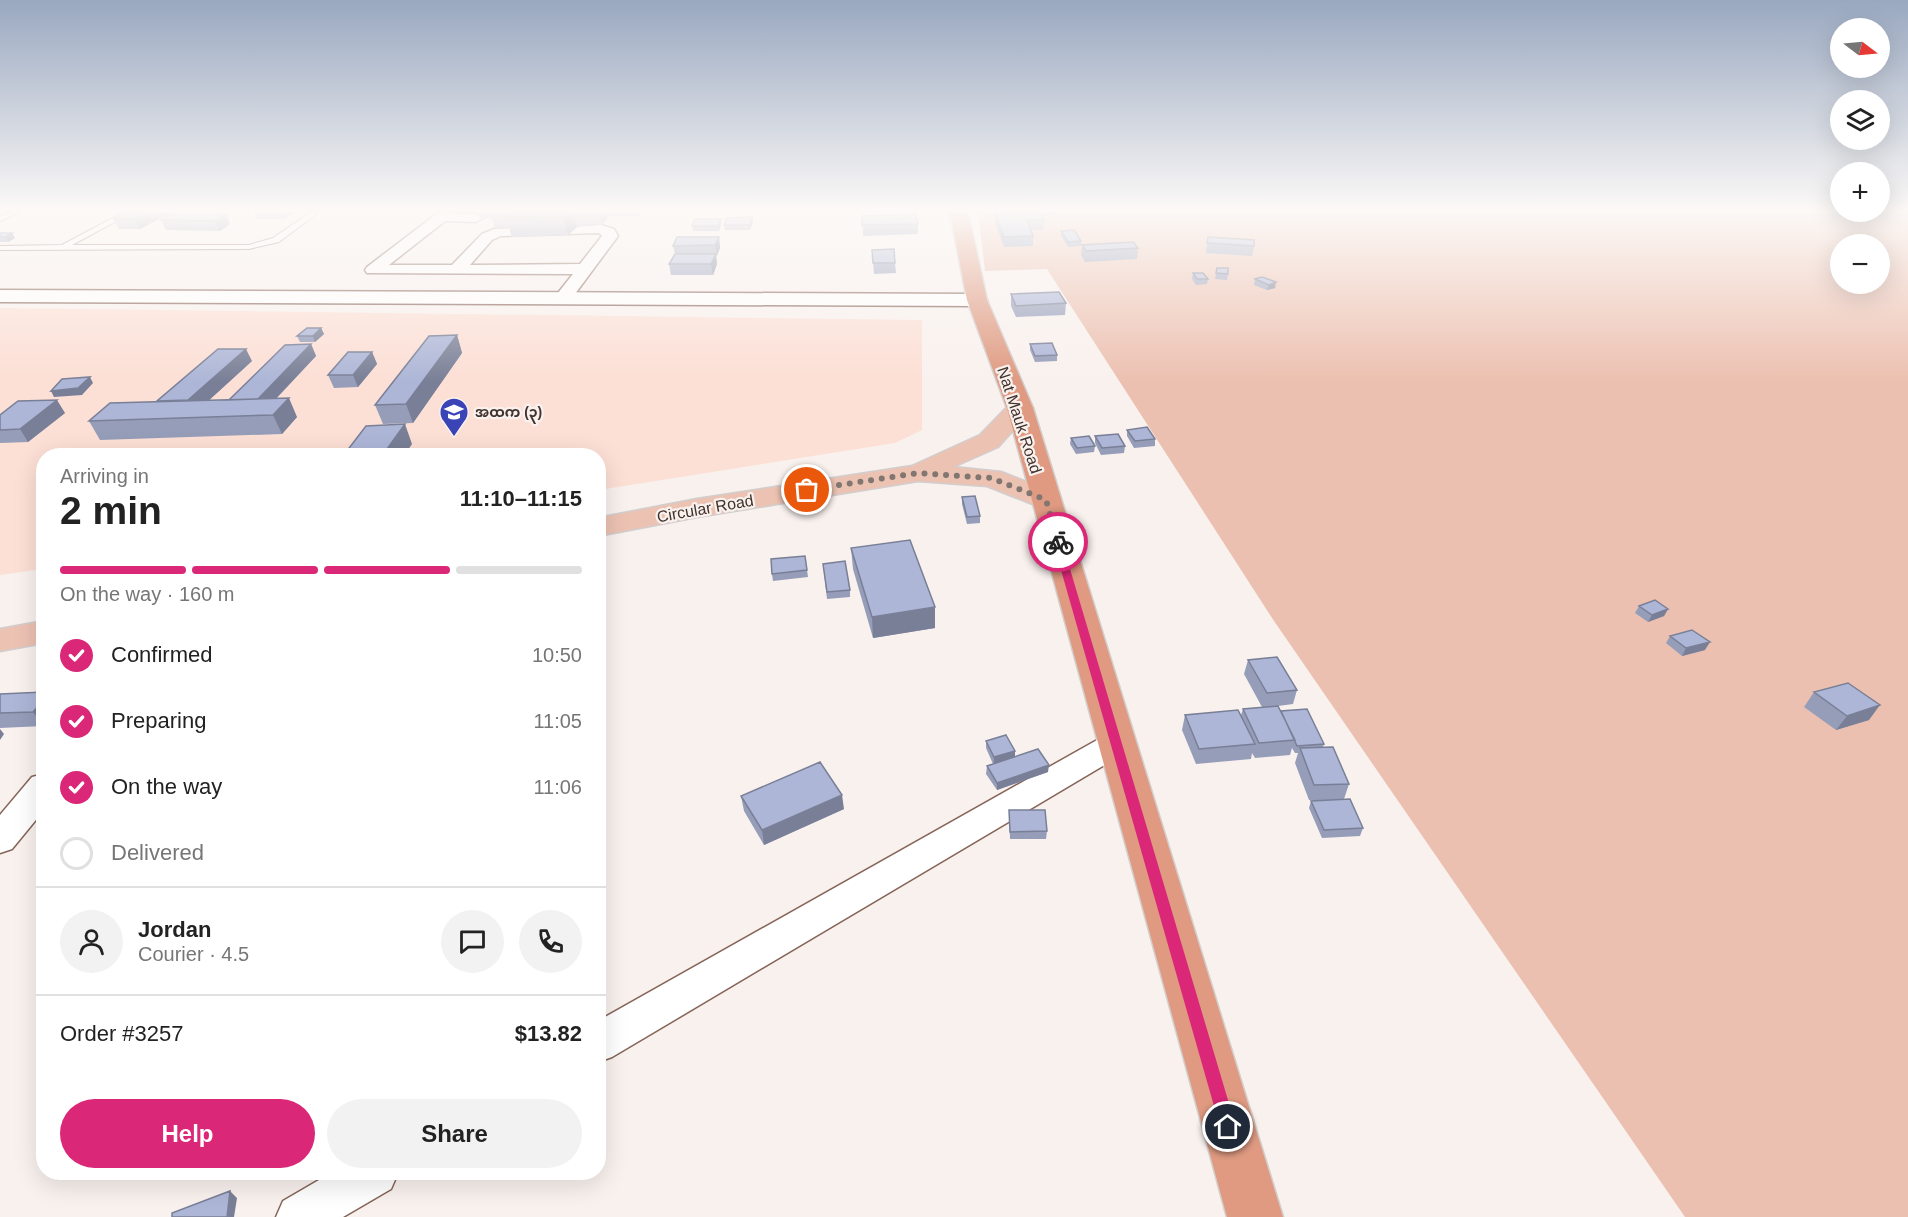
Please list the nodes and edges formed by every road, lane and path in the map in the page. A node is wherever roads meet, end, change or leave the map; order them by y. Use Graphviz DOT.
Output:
graph roads {
  1 [pos="375,269"];
  2 [pos="461,269"];
  3 [pos="587,269"];
  4 [pos="971,269"];
  5 [pos="0,296"];
  6 [pos="435,298"];
  7 [pos="564,298"];
  8 [pos="977,300"];
  9 [pos="1020,408"];
  10 [pos="918,473"];
  11 [pos="1046,500"];
  12 [pos="606,525"];
  13 [pos="36,633"];
  14 [pos="0,640"];
  15 [pos="1117,743"];
  16 [pos="36,796"];
  17 [pos="0,839"];
  18 [pos="606,1038"];
  19 [pos="363,1180"];
  20 [pos="299,1217"];
  21 [pos="1255,1217"];
  1 -- 2 [label="street"];
  2 -- 3 [label="street"];
  2 -- 6 [label="street"];
  3 -- 7 [label="street"];
  4 -- 8 [label="highway, Nat Mauk Road"];
  5 -- 6 [label="street"];
  6 -- 7 [label="street"];
  7 -- 8 [label="street"];
  8 -- 9 [label="highway, Nat Mauk Road"];
  9 -- 10 [label="main road"];
  9 -- 11 [label="highway, Nat Mauk Road"];
  10 -- 11 [label="main road"];
  10 -- 12 [label="main road, Circular Road"];
  11 -- 15 [label="highway, Nat Mauk Road"];
  13 -- 14 [label="main road"];
  15 -- 18 [label="street"];
  15 -- 21 [label="highway, Nat Mauk Road"];
  16 -- 17 [label="street"];
  19 -- 20 [label="street"];
}
